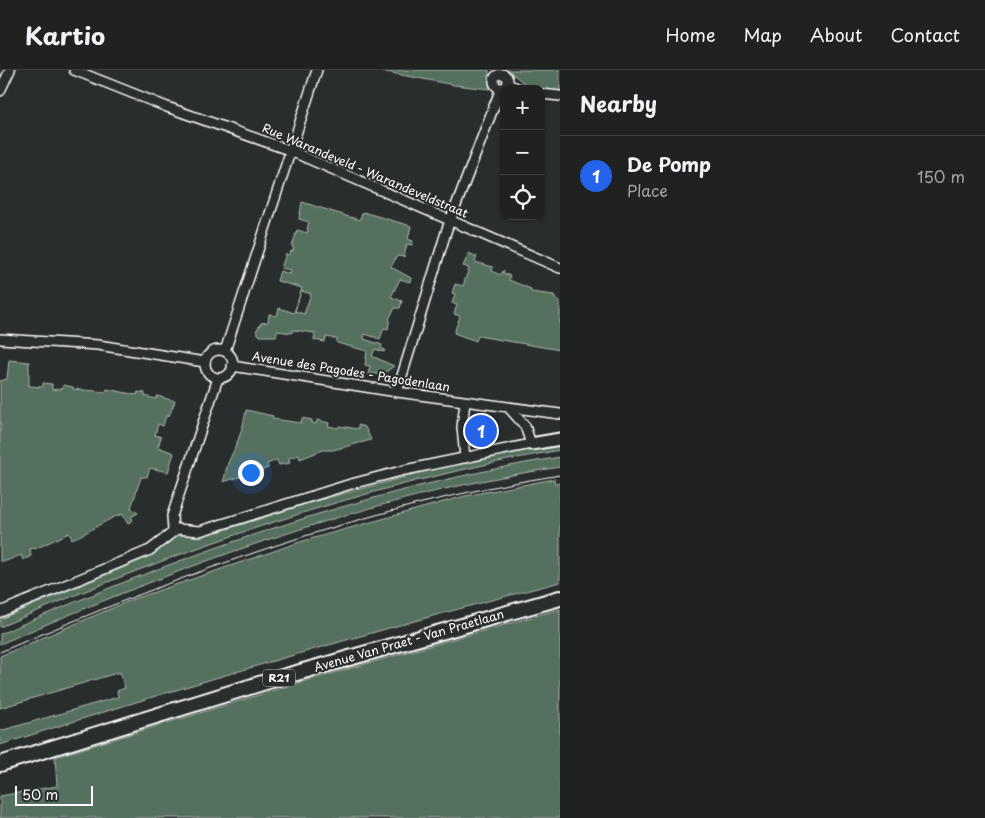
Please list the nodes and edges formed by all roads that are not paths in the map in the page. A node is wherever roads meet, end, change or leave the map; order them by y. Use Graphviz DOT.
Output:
graph roads {
  1 [pos="10,70"];
  2 [pos="74,70"];
  3 [pos="317,70"];
  4 [pos="0,91"];
  5 [pos="545,94"];
  6 [pos="500,96"];
  7 [pos="560,96"];
  8 [pos="291,151"];
  9 [pos="450,221"];
  10 [pos="560,268"];
  11 [pos="0,339"];
  12 [pos="225,352"];
  13 [pos="205,362"];
  14 [pos="232,366"];
  15 [pos="218,378"];
  16 [pos="397,392"];
  17 [pos="465,402"];
  18 [pos="509,408"];
  19 [pos="560,414"];
  20 [pos="560,439"];
  21 [pos="531,444"];
  22 [pos="465,458"];
  23 [pos="173,531"];
  24 [pos="560,598"];
  25 [pos="0,612"];
  26 [pos="0,764"];
  1 -- 4 [label="street"];
  2 -- 8 [label="street, Rue Warandeveld - Warandeveldstraat"];
  3 -- 8 [label="street"];
  5 -- 7 [label="street"];
  6 -- 9 [label="street"];
  8 -- 9 [label="street, Rue Warandeveld - Warandeveldstraat"];
  8 -- 12 [label="street"];
  9 -- 10 [label="street, Rue Warandeveld - Warandeveldstraat"];
  9 -- 16 [label="street"];
  11 -- 13 [label="street"];
  12 -- 13 [label="street"];
  12 -- 14 [label="street, Avenue des Pagodes - Pagodenlaan"];
  13 -- 15 [label="street"];
  14 -- 15 [label="street"];
  14 -- 16 [label="street, Avenue des Pagodes - Pagodenlaan"];
  15 -- 23 [label="street"];
  16 -- 17 [label="street, Avenue des Pagodes - Pagodenlaan"];
  17 -- 18 [label="street, Avenue des Pagodes - Pagodenlaan"];
  17 -- 22 [label="street, Avenue des Pagodes - Pagodenlaan"];
  18 -- 19 [label="street, Avenue des Pagodes - Pagodenlaan"];
  18 -- 21 [label="street"];
  20 -- 21 [label="street"];
  21 -- 22 [label="street"];
  22 -- 23 [label="street"];
  23 -- 25 [label="street"];
  24 -- 26 [label="main road, Avenue Van Praet - Van Praetlaan / R21"];
}
